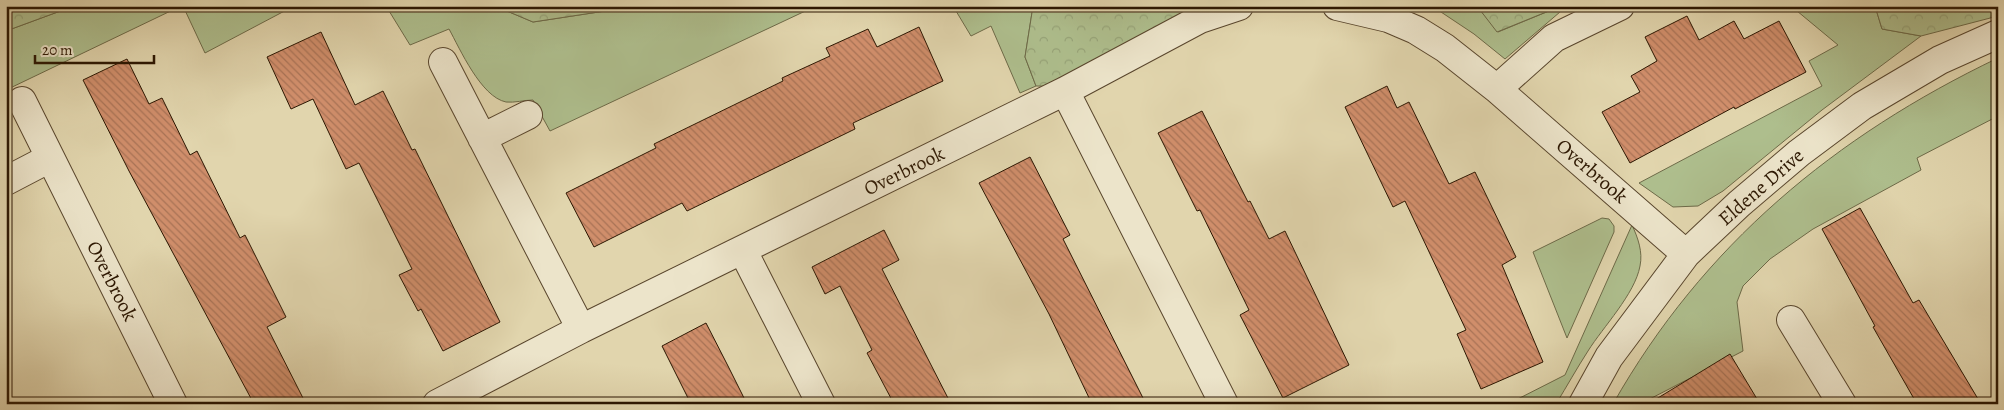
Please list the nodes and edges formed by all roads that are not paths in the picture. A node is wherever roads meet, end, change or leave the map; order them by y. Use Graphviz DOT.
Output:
graph roads {
  1 [pos="1238,6"];
  2 [pos="1337,6"];
  3 [pos="1620,6"];
  4 [pos="1998,34"];
  5 [pos="442,62"];
  6 [pos="1497,89"];
  7 [pos="1065,91"];
  8 [pos="22,101"];
  9 [pos="528,115"];
  10 [pos="482,138"];
  11 [pos="50,158"];
  12 [pos="6,181"];
  13 [pos="743,251"];
  14 [pos="1686,254"];
  15 [pos="1791,320"];
  16 [pos="582,329"];
  17 [pos="173,404"];
  18 [pos="437,404"];
  19 [pos="821,404"];
  20 [pos="1224,404"];
  21 [pos="1583,404"];
  22 [pos="1842,404"];
  1 -- 7 [label="street, Overbrook"];
  2 -- 6 [label="street, Overbrook"];
  3 -- 6 [label="street"];
  4 -- 14 [label="street, Eldene Drive"];
  5 -- 10 [label="street"];
  6 -- 14 [label="street, Overbrook"];
  7 -- 13 [label="street, Overbrook"];
  7 -- 20 [label="street"];
  8 -- 11 [label="street, Overbrook"];
  9 -- 10 [label="street"];
  10 -- 16 [label="street"];
  11 -- 12 [label="street"];
  11 -- 17 [label="street, Overbrook"];
  13 -- 16 [label="street, Overbrook"];
  13 -- 19 [label="street"];
  14 -- 21 [label="street, Eldene Drive"];
  15 -- 22 [label="street"];
  16 -- 18 [label="street, Overbrook"];
}
